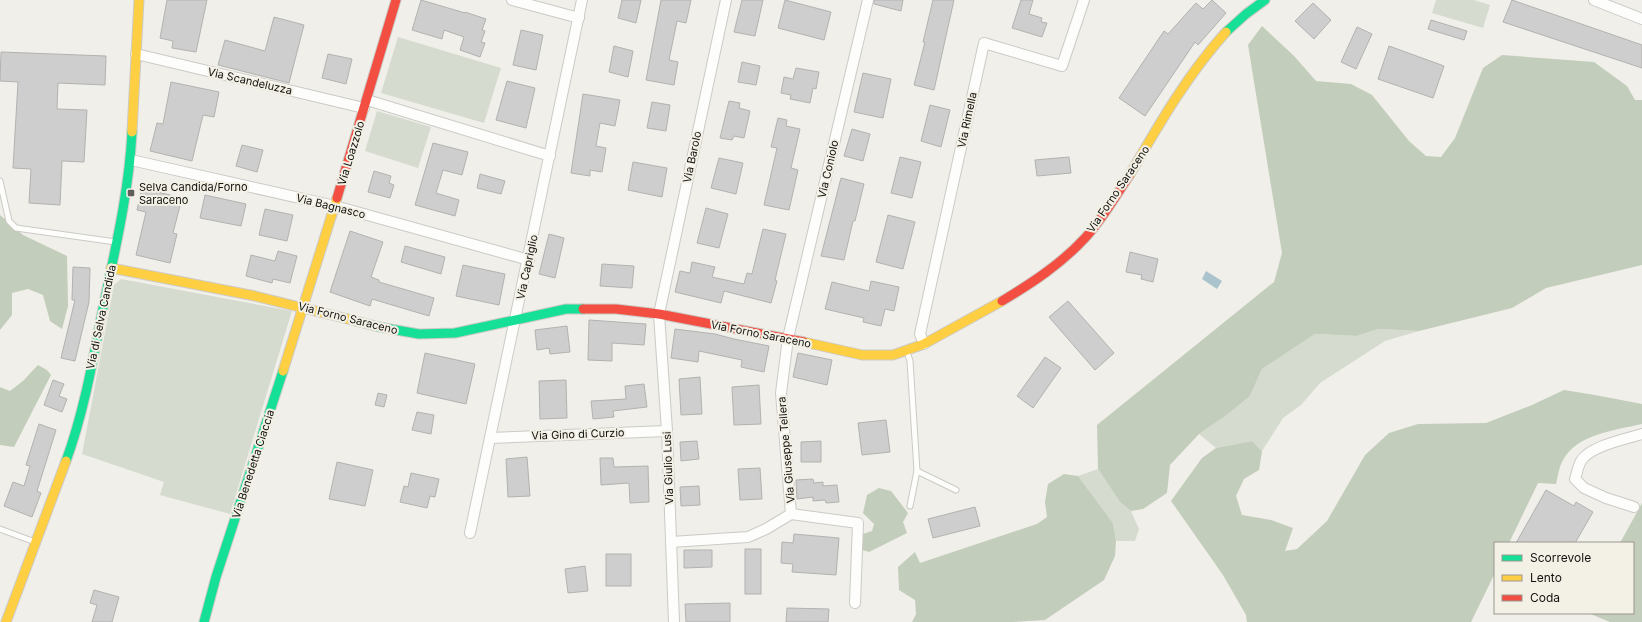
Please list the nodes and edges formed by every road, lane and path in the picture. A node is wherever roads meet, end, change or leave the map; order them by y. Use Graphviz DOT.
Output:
graph roads {
  1 [pos="139,0"];
  2 [pos="396,0"];
  3 [pos="512,0"];
  4 [pos="582,0"];
  5 [pos="726,0"];
  6 [pos="868,0"];
  7 [pos="1084,0"];
  8 [pos="1265,0"];
  9 [pos="1594,0"];
  10 [pos="579,18"];
  11 [pos="1642,19"];
  12 [pos="136,54"];
  13 [pos="366,104"];
  14 [pos="550,156"];
  15 [pos="131,160"];
  16 [pos="0,181"];
  17 [pos="334,206"];
  18 [pos="117,243"];
  19 [pos="529,260"];
  20 [pos="111,268"];
  21 [pos="304,307"];
  22 [pos="659,314"];
  23 [pos="515,319"];
  24 [pos="788,338"];
  25 [pos="924,344"];
  26 [pos="907,352"];
  27 [pos="667,430"];
  28 [pos="1642,434"];
  29 [pos="490,438"];
  30 [pos="917,471"];
  31 [pos="956,490"];
  32 [pos="910,506"];
  33 [pos="1634,507"];
  34 [pos="791,514"];
  35 [pos="0,529"];
  36 [pos="470,533"];
  37 [pos="671,542"];
  38 [pos="36,543"];
  39 [pos="855,603"];
  40 [pos="6,622"];
  41 [pos="204,622"];
  42 [pos="674,622"];
  1 -- 12 [label="street, Via di Selva Candida"];
  2 -- 13 [label="street, Via Loazzolo"];
  3 -- 10 [label="street"];
  4 -- 10 [label="street, Via Capriglio"];
  5 -- 22 [label="street, Via Barolo"];
  6 -- 24 [label="street, Via Coniolo"];
  7 -- 25 [label="street, Via Rimella"];
  8 -- 25 [label="street, Via Forno Saraceno"];
  9 -- 11 [label="street"];
  10 -- 14 [label="street, Via Capriglio"];
  12 -- 13 [label="street, Via Scandeluzza"];
  12 -- 15 [label="street, Via di Selva Candida"];
  13 -- 14 [label="street, Via Scandeluzza"];
  13 -- 17 [label="street, Via Loazzolo"];
  14 -- 19 [label="street, Via Capriglio"];
  15 -- 17 [label="street, Via Bagnasco"];
  15 -- 18 [label="street, Via di Selva Candida"];
  16 -- 18 [label="lane"];
  17 -- 19 [label="street, Via Bagnasco"];
  17 -- 21 [label="street, Via Loazzolo"];
  18 -- 20 [label="street, Via di Selva Candida"];
  19 -- 23 [label="street, Via Capriglio"];
  20 -- 21 [label="street, Via Forno Saraceno"];
  20 -- 38 [label="street, Via di Selva Candida"];
  21 -- 23 [label="street, Via Forno Saraceno"];
  21 -- 41 [label="street, Via Benedetta Ciaccia"];
  22 -- 23 [label="street, Via Forno Saraceno"];
  22 -- 24 [label="street, Via Forno Saraceno"];
  22 -- 27 [label="street, Via Giulio Lusi"];
  23 -- 29 [label="street, Via Capriglio"];
  24 -- 26 [label="street, Via Forno Saraceno"];
  24 -- 34 [label="street, Via Giuseppe Tellera"];
  25 -- 26 [label="street, Via Forno Saraceno"];
  26 -- 30 [label="lane"];
  27 -- 29 [label="street, Via Gino di Curzio"];
  27 -- 37 [label="street, Via Giulio Lusi"];
  28 -- 33 [label="street"];
  29 -- 36 [label="street, Via Capriglio"];
  30 -- 31 [label="lane"];
  30 -- 32 [label="lane"];
  34 -- 37 [label="street"];
  34 -- 39 [label="street"];
  35 -- 38 [label="lane"];
  37 -- 42 [label="street, Via Giulio Lusi"];
  38 -- 40 [label="street, Via di Selva Candida"];
}
